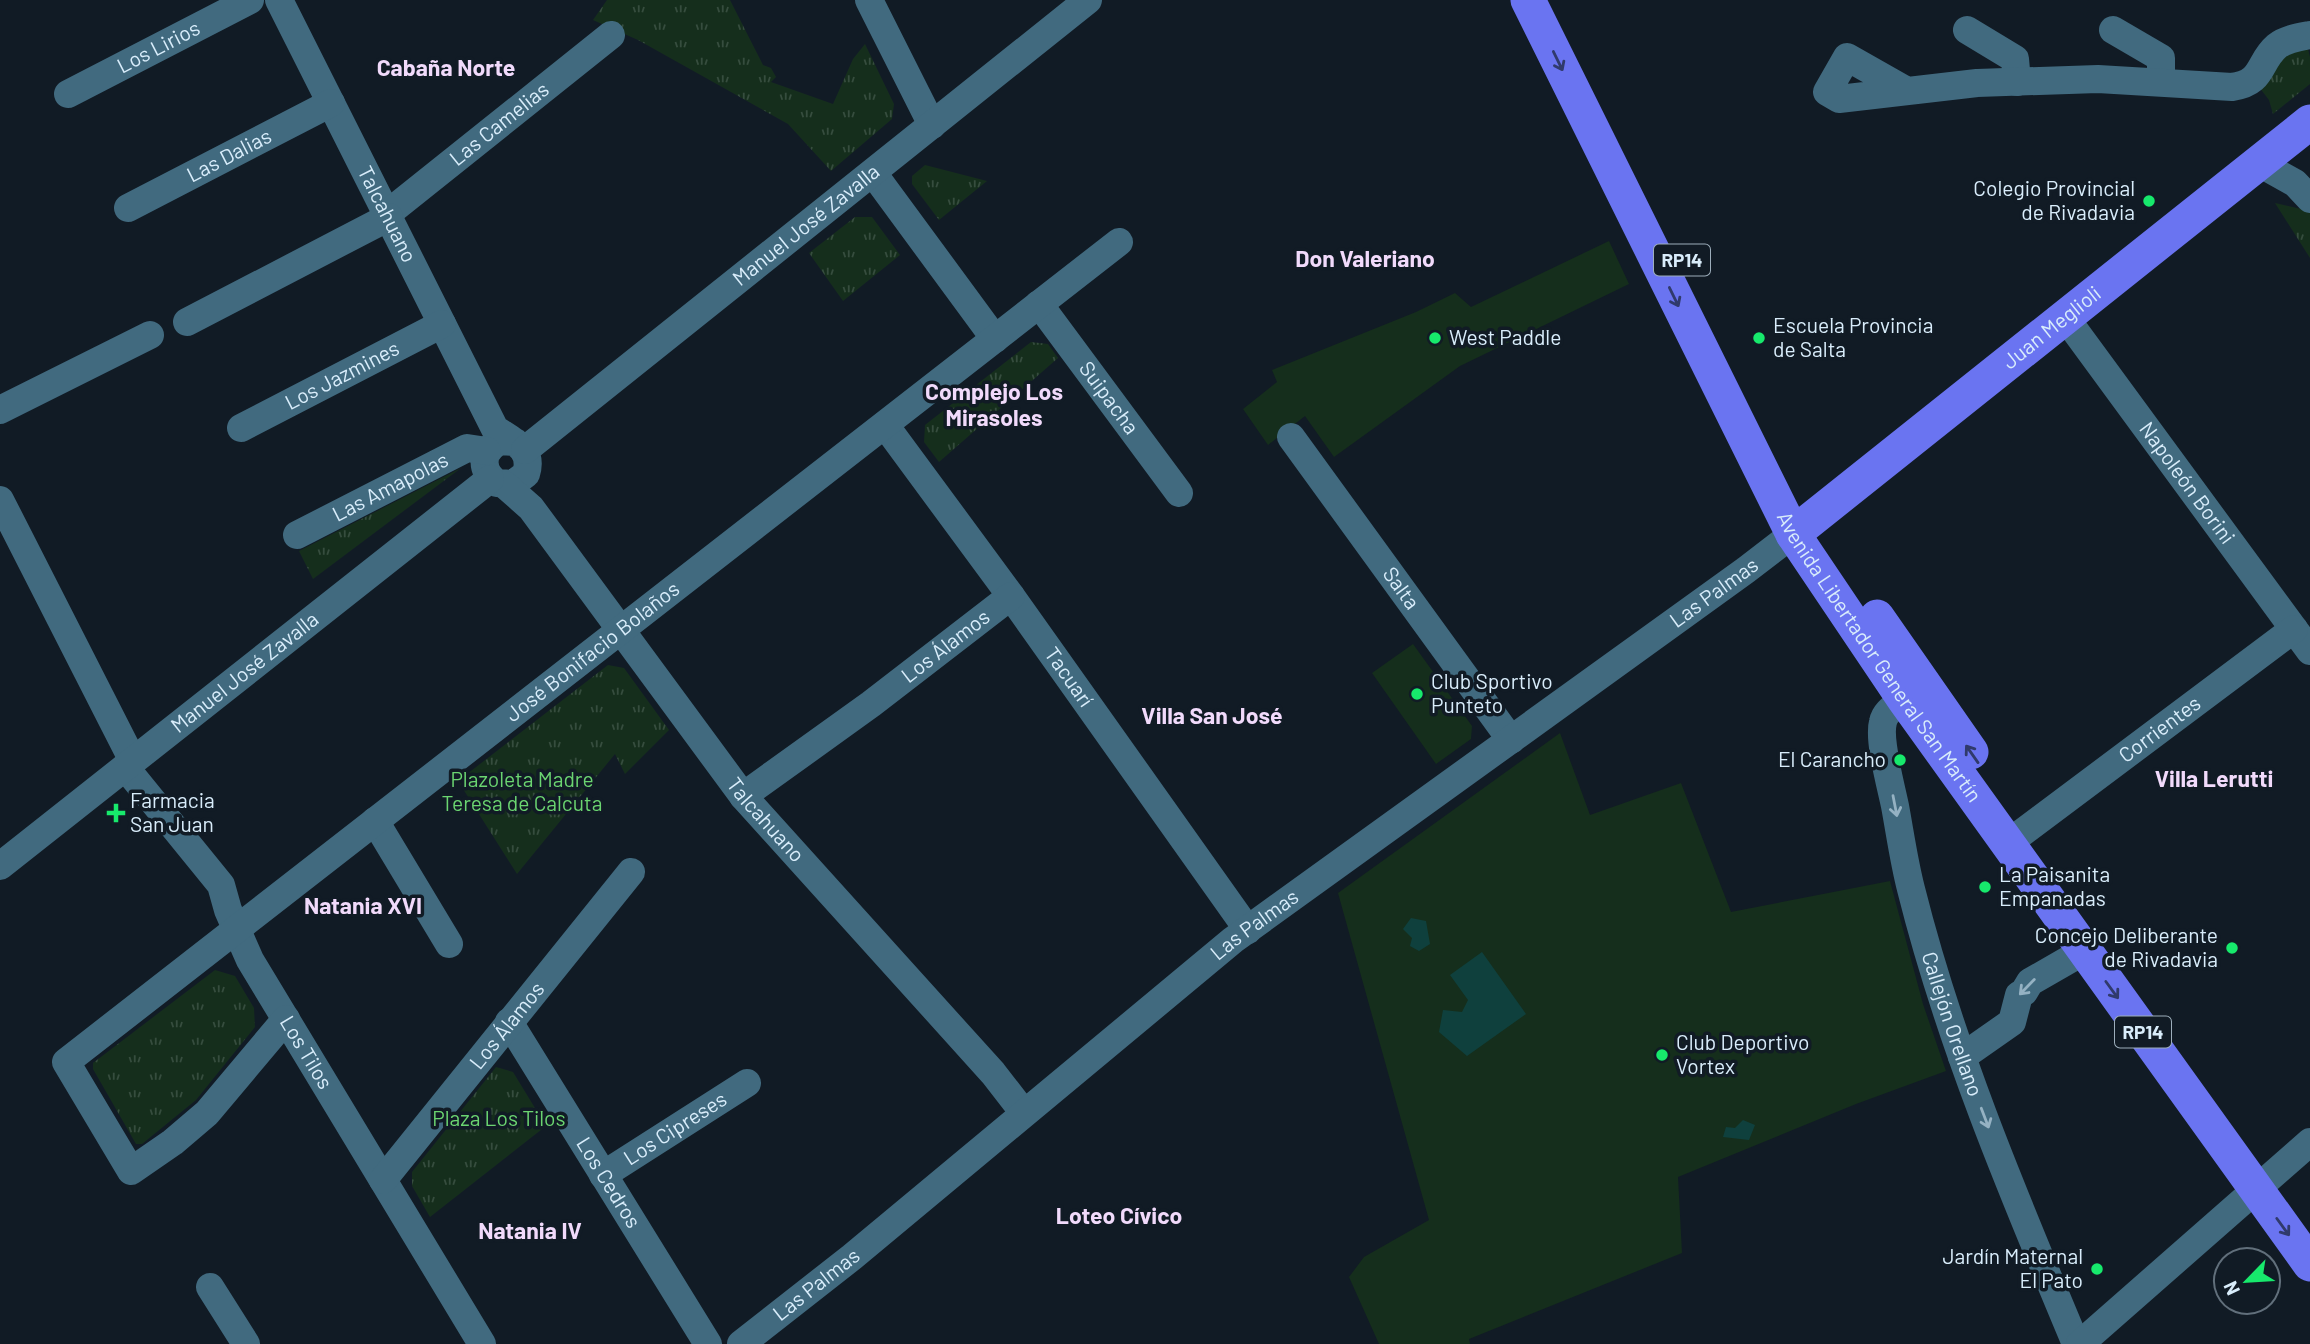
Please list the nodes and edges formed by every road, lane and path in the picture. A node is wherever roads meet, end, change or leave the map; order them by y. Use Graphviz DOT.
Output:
graph roads {
  1 [pos="250,0"];
  2 [pos="279,0"];
  3 [pos="869,0"];
  4 [pos="1088,0"];
  5 [pos="1528,0"];
  6 [pos="1555,0"];
  7 [pos="1967,30"];
  8 [pos="2113,30"];
  9 [pos="611,35"];
  10 [pos="2310,35"];
  11 [pos="2017,82"];
  12 [pos="2161,82"];
  13 [pos="1907,91"];
  14 [pos="68,94"];
  15 [pos="331,103"];
  16 [pos="2310,122"];
  17 [pos="932,125"];
  18 [pos="2259,163"];
  19 [pos="873,173"];
  20 [pos="2305,187"];
  21 [pos="128,208"];
  22 [pos="388,216"];
  23 [pos="1119,242"];
  24 [pos="1039,304"];
  25 [pos="2065,317"];
  26 [pos="187,322"];
  27 [pos="442,324"];
  28 [pos="150,335"];
  29 [pos="995,339"];
  30 [pos="0,410"];
  31 [pos="885,425"];
  32 [pos="242,428"];
  33 [pos="1291,437"];
  34 [pos="504,458"];
  35 [pos="1179,493"];
  36 [pos="0,500"];
  37 [pos="1802,527"];
  38 [pos="297,536"];
  39 [pos="1011,597"];
  40 [pos="620,629"];
  41 [pos="2302,640"];
  42 [pos="1904,699"];
  43 [pos="1511,740"];
  44 [pos="129,764"];
  45 [pos="743,796"];
  46 [pos="374,821"];
  47 [pos="2017,837"];
  48 [pos="0,866"];
  49 [pos="631,872"];
  50 [pos="238,928"];
  51 [pos="1248,930"];
  52 [pos="449,944"];
  53 [pos="2084,951"];
  54 [pos="286,1019"];
  55 [pos="509,1023"];
  56 [pos="1962,1057"];
  57 [pos="747,1083"];
  58 [pos="1024,1113"];
  59 [pos="2310,1142"];
  60 [pos="603,1175"];
  61 [pos="383,1180"];
  62 [pos="2265,1181"];
  63 [pos="2310,1224"];
  64 [pos="2310,1264"];
  65 [pos="210,1287"];
  66 [pos="246,1344"];
  67 [pos="482,1344"];
  68 [pos="708,1344"];
  69 [pos="741,1344"];
  70 [pos="2078,1344"];
  1 -- 14 [label="street, Los Lirios"];
  2 -- 15 [label="street, Talcahuano"];
  3 -- 17 [label="street"];
  4 -- 17 [label="street, Manuel José Zavalla"];
  5 -- 37 [label="main road, Avenida Libertador General San Martín / RP14, one-way"];
  6 -- 37 [label="main road, Avenida Libertador General San Martín / RP14"];
  7 -- 11 [label="street"];
  8 -- 12 [label="street"];
  9 -- 22 [label="street, Las Camelias"];
  10 -- 12 [label="street"];
  11 -- 12 [label="street"];
  11 -- 13 [label="street"];
  15 -- 21 [label="street, Las Dalias"];
  15 -- 22 [label="street, Talcahuano"];
  16 -- 18 [label="main road, Juan Meglioli"];
  17 -- 19 [label="street, Manuel José Zavalla"];
  18 -- 20 [label="street"];
  18 -- 25 [label="main road, Juan Meglioli"];
  19 -- 29 [label="street"];
  19 -- 34 [label="street, Manuel José Zavalla"];
  22 -- 26 [label="street, Las Camelias"];
  22 -- 27 [label="street, Talcahuano"];
  23 -- 24 [label="street, José Bonifacio Bolaños"];
  24 -- 29 [label="street, José Bonifacio Bolaños"];
  24 -- 35 [label="street, Suipacha"];
  25 -- 37 [label="main road, Juan Meglioli"];
  25 -- 41 [label="street, Napoleón Borini"];
  27 -- 32 [label="street, Los Jazmines"];
  27 -- 34 [label="street, Talcahuano"];
  28 -- 30 [label="street"];
  29 -- 31 [label="street, José Bonifacio Bolaños"];
  31 -- 39 [label="street, Tacuarí"];
  31 -- 40 [label="street, José Bonifacio Bolaños"];
  33 -- 43 [label="street, Salta"];
  34 -- 38 [label="street, Las Amapolas"];
  34 -- 40 [label="street, Talcahuano"];
  34 -- 44 [label="street, Manuel José Zavalla"];
  36 -- 44 [label="street, Los Tilos"];
  37 -- 42 [label="main road, Avenida Libertador General San Martín / RP14"];
  37 -- 43 [label="street, Las Palmas"];
  47 -- 37 [label="main road, Avenida Libertador General San Martín / RP14, one-way"];
  39 -- 45 [label="street, Los Álamos"];
  39 -- 51 [label="street, Tacuarí"];
  40 -- 45 [label="street, Talcahuano"];
  40 -- 46 [label="street, José Bonifacio Bolaños"];
  41 -- 47 [label="street, Corrientes"];
  42 -- 47 [label="main road, Avenida Libertador General San Martín / RP14"];
  42 -- 56 [label="street, Callejón Orellano, one-way"];
  43 -- 51 [label="street, Las Palmas"];
  44 -- 48 [label="street, Manuel José Zavalla"];
  44 -- 50 [label="street, Los Tilos"];
  45 -- 58 [label="street, Talcahuano"];
  46 -- 50 [label="street, José Bonifacio Bolaños"];
  46 -- 52 [label="street"];
  47 -- 53 [label="main road, Avenida Libertador General San Martín / RP14"];
  47 -- 62 [label="main road, Avenida Libertador General San Martín / RP14"];
  49 -- 55 [label="street, Los Álamos"];
  50 -- 54 [label="street, Los Tilos"];
  50 -- 54 [label="street, José Bonifacio Bolaños"];
  51 -- 58 [label="street, Las Palmas"];
  53 -- 56 [label="street, one-way"];
  53 -- 62 [label="main road, Avenida Libertador General San Martín / RP14, one-way"];
  54 -- 61 [label="street, Los Tilos"];
  55 -- 60 [label="street, Los Cedros"];
  55 -- 61 [label="street, Los Álamos"];
  56 -- 70 [label="street, Callejón Orellano, one-way"];
  57 -- 60 [label="street, Los Cipreses"];
  58 -- 69 [label="street, Las Palmas"];
  59 -- 62 [label="street"];
  60 -- 68 [label="street, Los Cedros"];
  61 -- 67 [label="street, Los Tilos"];
  62 -- 63 [label="main road, Avenida Libertador General San Martín / RP14"];
  62 -- 64 [label="main road, Avenida Libertador General San Martín / RP14, one-way"];
  62 -- 70 [label="street"];
  65 -- 66 [label="street"];
}
